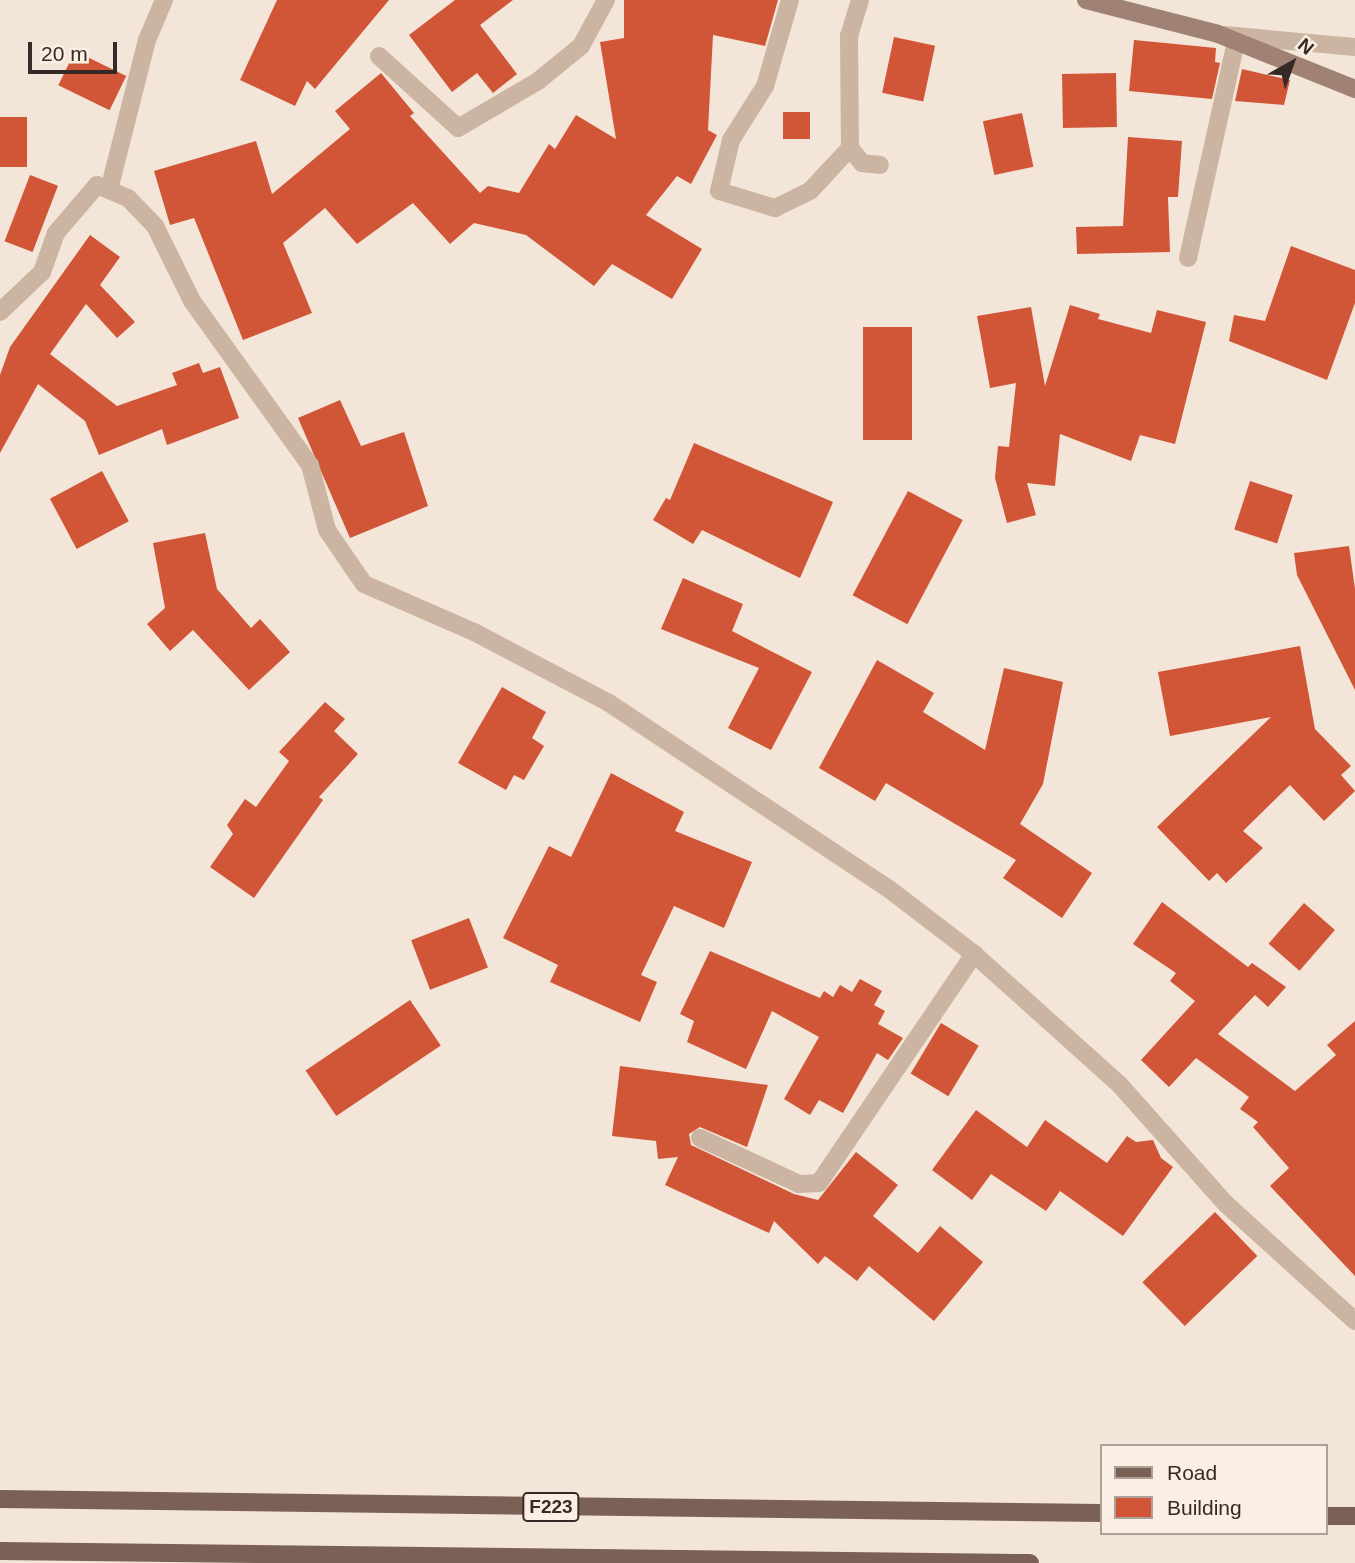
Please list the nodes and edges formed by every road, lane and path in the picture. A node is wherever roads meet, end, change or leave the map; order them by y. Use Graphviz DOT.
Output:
graph roads {
  1 [pos="164,0"];
  2 [pos="606,0"];
  3 [pos="790,0"];
  4 [pos="860,0"];
  5 [pos="1086,0"];
  6 [pos="1218,34"];
  7 [pos="1236,42"];
  8 [pos="1355,47"];
  9 [pos="379,56"];
  10 [pos="1355,89"];
  11 [pos="850,148"];
  12 [pos="880,165"];
  13 [pos="109,190"];
  14 [pos="1188,258"];
  15 [pos="0,312"];
  16 [pos="974,954"];
  17 [pos="700,1138"];
  18 [pos="1355,1321"];
  19 [pos="0,1499"];
  20 [pos="1100,1513"];
  21 [pos="1327,1516"];
  22 [pos="1355,1516"];
  23 [pos="0,1551"];
  24 [pos="1030,1563"];
  1 -- 13 [label="street"];
  2 -- 9 [label="street"];
  3 -- 11 [label="street"];
  4 -- 11 [label="street"];
  5 -- 6 [label="main road"];
  6 -- 7 [label="main road"];
  6 -- 8 [label="street"];
  7 -- 10 [label="main road"];
  7 -- 14 [label="street"];
  11 -- 12 [label="street"];
  13 -- 15 [label="street"];
  13 -- 16 [label="street"];
  16 -- 17 [label="street"];
  16 -- 18 [label="street"];
  19 -- 20 [label="main road, F223"];
  21 -- 22 [label="main road"];
  23 -- 24 [label="main road, F223"];
}
